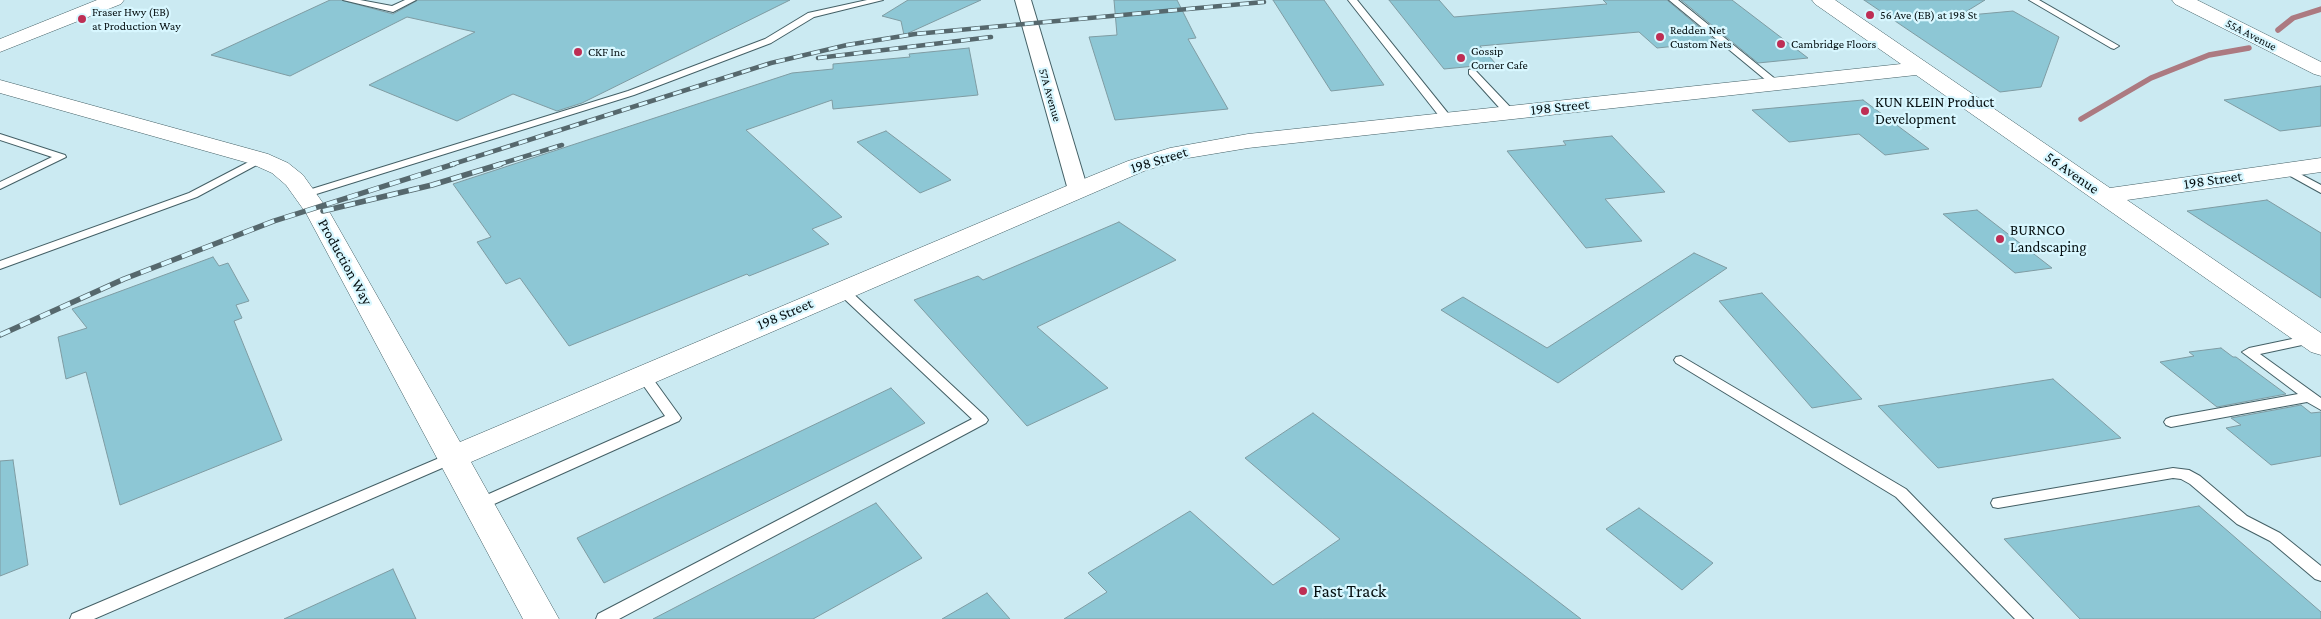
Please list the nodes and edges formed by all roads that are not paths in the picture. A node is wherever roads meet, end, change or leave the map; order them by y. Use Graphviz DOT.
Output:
graph roads {
  1 [pos="79,0"];
  2 [pos="114,0"];
  3 [pos="347,0"];
  4 [pos="412,0"];
  5 [pos="879,0"];
  6 [pos="1023,0"];
  7 [pos="1352,0"];
  8 [pos="1673,0"];
  9 [pos="1822,0"];
  10 [pos="2033,0"];
  11 [pos="2182,0"];
  12 [pos="0,32"];
  13 [pos="0,46"];
  14 [pos="2114,46"];
  15 [pos="1921,68"];
  16 [pos="2321,70"];
  17 [pos="1472,72"];
  18 [pos="1776,84"];
  19 [pos="0,86"];
  20 [pos="1509,112"];
  21 [pos="1448,119"];
  22 [pos="0,137"];
  23 [pos="260,159"];
  24 [pos="2321,165"];
  25 [pos="2287,170"];
  26 [pos="0,186"];
  27 [pos="1078,190"];
  28 [pos="2321,190"];
  29 [pos="306,194"];
  30 [pos="2105,196"];
  31 [pos="0,265"];
  32 [pos="842,290"];
  33 [pos="2316,343"];
  34 [pos="1681,360"];
  35 [pos="643,375"];
  36 [pos="2309,397"];
  37 [pos="2321,405"];
  38 [pos="2171,422"];
  39 [pos="451,458"];
  40 [pos="1998,503"];
  41 [pos="478,505"];
  42 [pos="2321,575"];
  43 [pos="78,619"];
  44 [pos="541,619"];
  45 [pos="604,619"];
  46 [pos="2025,619"];
  1 -- 12 [label="street"];
  2 -- 13 [label="street"];
  3 -- 4 [label="lane"];
  5 -- 29 [label="lane"];
  6 -- 27 [label="street, 57A Avenue"];
  7 -- 21 [label="lane"];
  8 -- 18 [label="lane"];
  9 -- 15 [label="street, 56 Avenue"];
  10 -- 14 [label="lane"];
  11 -- 16 [label="street, 55A Avenue"];
  15 -- 18 [label="street, 198 Street"];
  15 -- 30 [label="street, 56 Avenue"];
  17 -- 20 [label="lane"];
  18 -- 20 [label="street, 198 Street"];
  19 -- 23 [label="street, Production Way"];
  20 -- 21 [label="street, 198 Street"];
  21 -- 27 [label="street, 198 Street"];
  22 -- 26 [label="lane"];
  23 -- 29 [label="street, Production Way"];
  23 -- 31 [label="lane"];
  24 -- 25 [label="street, 198 Street"];
  25 -- 28 [label="lane"];
  25 -- 30 [label="street, 198 Street"];
  27 -- 32 [label="street, 198 Street"];
  29 -- 39 [label="street, Production Way"];
  30 -- 33 [label="street, 56 Avenue"];
  32 -- 35 [label="street, 198 Street"];
  32 -- 45 [label="lane"];
  33 -- 36 [label="lane"];
  34 -- 46 [label="lane"];
  35 -- 39 [label="street, 198 Street"];
  35 -- 41 [label="lane"];
  36 -- 37 [label="lane"];
  36 -- 38 [label="lane"];
  39 -- 41 [label="street, Production Way"];
  39 -- 43 [label="lane"];
  40 -- 42 [label="lane"];
  41 -- 44 [label="street, Production Way"];
}
